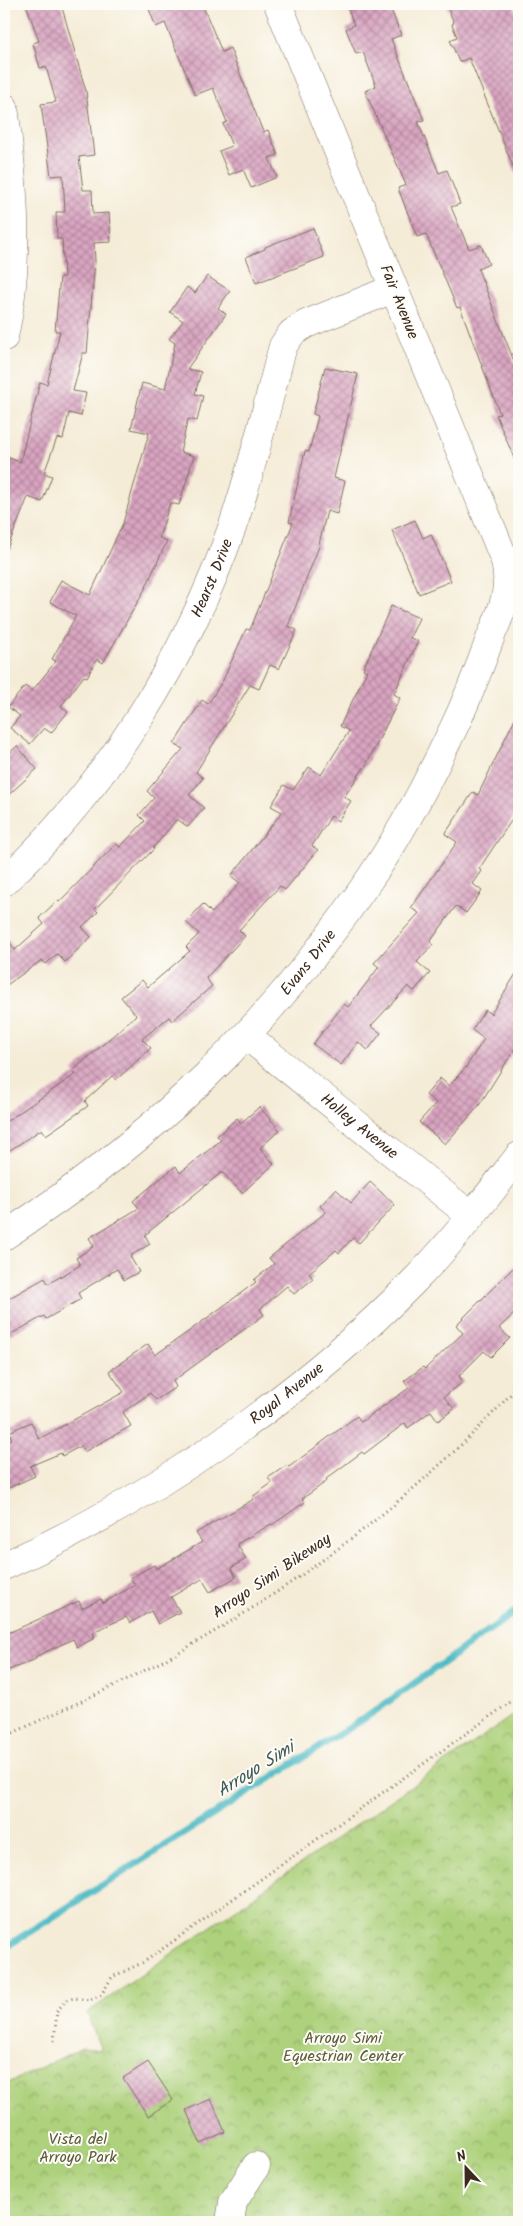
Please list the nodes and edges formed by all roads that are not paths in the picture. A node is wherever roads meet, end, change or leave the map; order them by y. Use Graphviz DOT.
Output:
graph roads {
  1 [pos="278,4"];
  2 [pos="4,107"];
  3 [pos="393,289"];
  4 [pos="4,336"];
  5 [pos="504,603"];
  6 [pos="4,882"];
  7 [pos="247,1036"];
  8 [pos="519,1156"];
  9 [pos="471,1216"];
  10 [pos="4,1236"];
  11 [pos="4,1566"];
  12 [pos="256,2166"];
  13 [pos="230,2222"];
  1 -- 3 [label="street, Fair Avenue"];
  2 -- 4 [label="street"];
  3 -- 5 [label="street, Fair Avenue"];
  3 -- 6 [label="street, Hearst Drive"];
  5 -- 7 [label="street, Evans Drive"];
  7 -- 9 [label="street, Holley Avenue"];
  7 -- 10 [label="street, Evans Drive"];
  8 -- 9 [label="street, Royal Avenue"];
  9 -- 11 [label="street, Royal Avenue"];
  12 -- 13 [label="street"];
}
